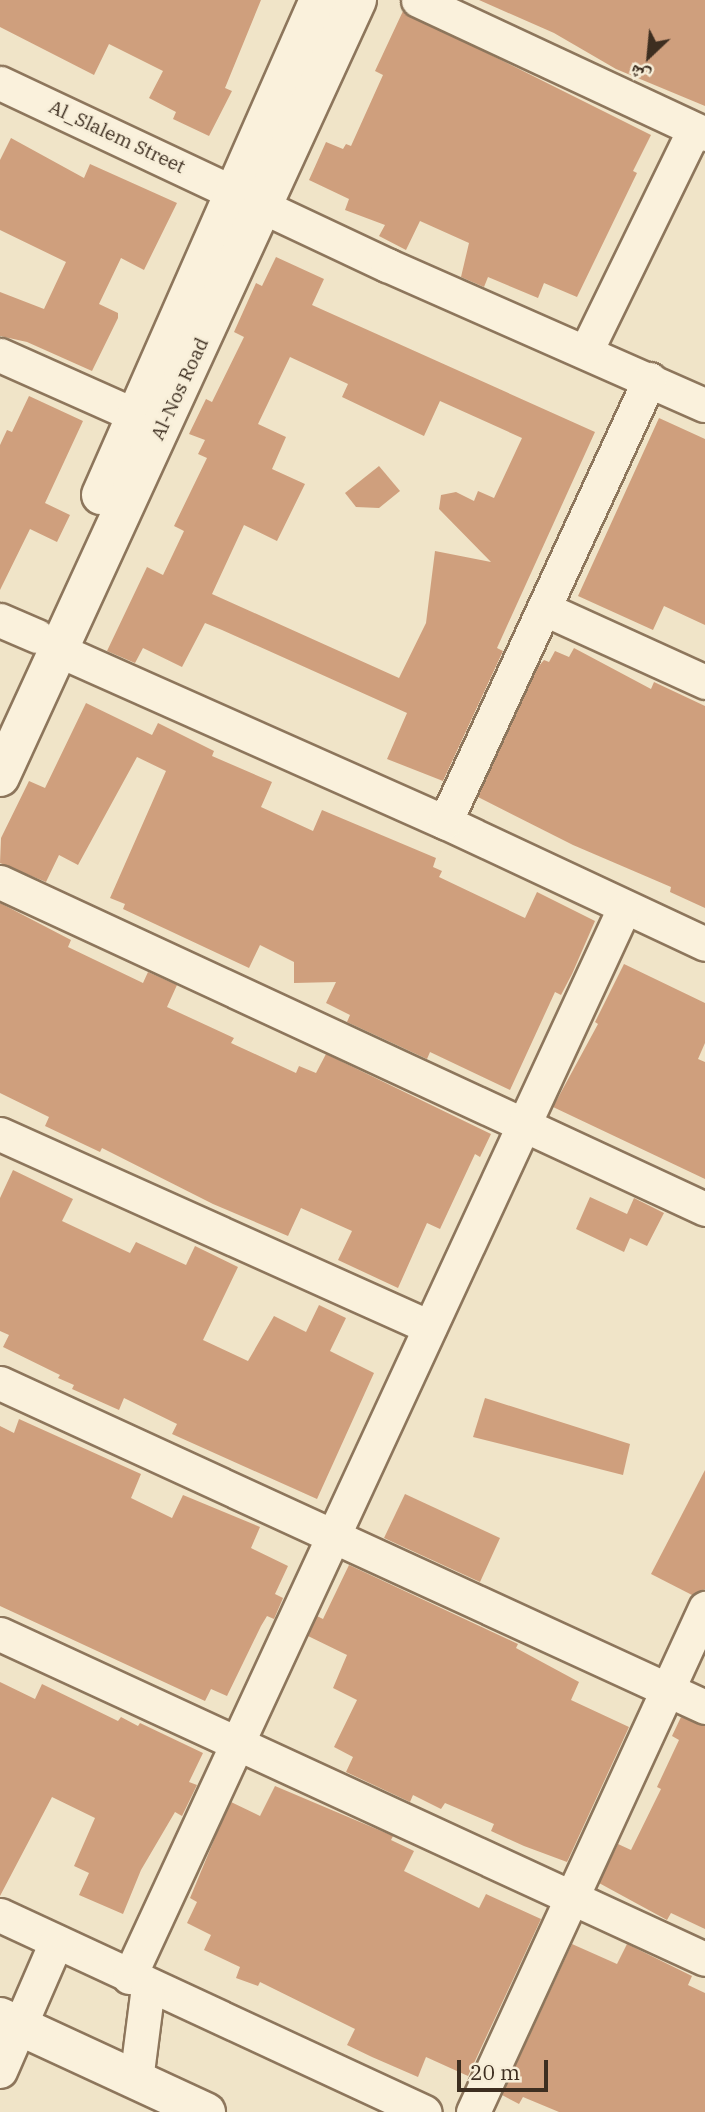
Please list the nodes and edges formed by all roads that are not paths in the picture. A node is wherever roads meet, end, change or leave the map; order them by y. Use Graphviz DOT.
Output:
graph roads {
  1 [pos="319,0"];
  2 [pos="357,0"];
  3 [pos="418,0"];
  4 [pos="0,83"];
  5 [pos="700,132"];
  6 [pos="250,198"];
  7 [pos="586,351"];
  8 [pos="0,355"];
  9 [pos="650,379"];
  10 [pos="705,405"];
  11 [pos="137,416"];
  12 [pos="545,609"];
  13 [pos="0,620"];
  14 [pos="48,643"];
  15 [pos="705,682"];
  16 [pos="0,715"];
  17 [pos="0,777"];
  18 [pos="445,822"];
  19 [pos="0,882"];
  20 [pos="624,908"];
  21 [pos="705,944"];
  22 [pos="522,1121"];
  23 [pos="0,1134"];
  24 [pos="705,1209"];
  25 [pos="430,1327"];
  26 [pos="0,1383"];
  27 [pos="331,1536"];
  28 [pos="705,1608"];
  29 [pos="0,1634"];
  30 [pos="669,1690"];
  31 [pos="705,1707"];
  32 [pos="238,1742"];
  33 [pos="573,1897"];
  34 [pos="0,1915"];
  35 [pos="56,1942"];
  36 [pos="705,1959"];
  37 [pos="139,1981"];
  38 [pos="10,2022"];
  39 [pos="0,2071"];
  40 [pos="136,2080"];
  41 [pos="206,2112"];
  42 [pos="424,2112"];
  43 [pos="473,2112"];
  1 -- 6 [label="main road, Al-Nos Road"];
  2 -- 6 [label="main road, Al-Nos Road"];
  3 -- 5 [label="street"];
  4 -- 6 [label="street, Al_Slalem Street"];
  5 -- 7 [label="street"];
  6 -- 7 [label="street, Al_Slalem Street"];
  6 -- 11 [label="main road, Al-Nos Road"];
  6 -- 14 [label="main road, Al-Nos Road"];
  7 -- 9 [label="street, Al_Slalem Street"];
  8 -- 11 [label="street"];
  9 -- 10 [label="street, Al_Slalem Street"];
  9 -- 12 [label="street"];
  11 -- 14 [label="main road, Al-Nos Road"];
  12 -- 15 [label="street"];
  12 -- 18 [label="street"];
  13 -- 14 [label="street"];
  14 -- 16 [label="main road, Al-Nos Road"];
  14 -- 17 [label="main road, Al-Nos Road"];
  14 -- 18 [label="street"];
  18 -- 20 [label="street"];
  19 -- 22 [label="street"];
  20 -- 21 [label="street"];
  20 -- 22 [label="street"];
  22 -- 24 [label="street"];
  22 -- 25 [label="street"];
  23 -- 25 [label="street"];
  25 -- 27 [label="street"];
  26 -- 27 [label="street"];
  27 -- 30 [label="street"];
  27 -- 32 [label="street"];
  28 -- 30 [label="street"];
  29 -- 32 [label="street"];
  30 -- 31 [label="street"];
  30 -- 33 [label="street"];
  32 -- 33 [label="street"];
  32 -- 37 [label="street"];
  33 -- 36 [label="street"];
  33 -- 43 [label="street"];
  34 -- 35 [label="street"];
  35 -- 37 [label="street"];
  35 -- 38 [label="street"];
  37 -- 40 [label="street"];
  37 -- 42 [label="street"];
  38 -- 39 [label="street"];
  38 -- 40 [label="main road"];
  40 -- 41 [label="main road"];
}
